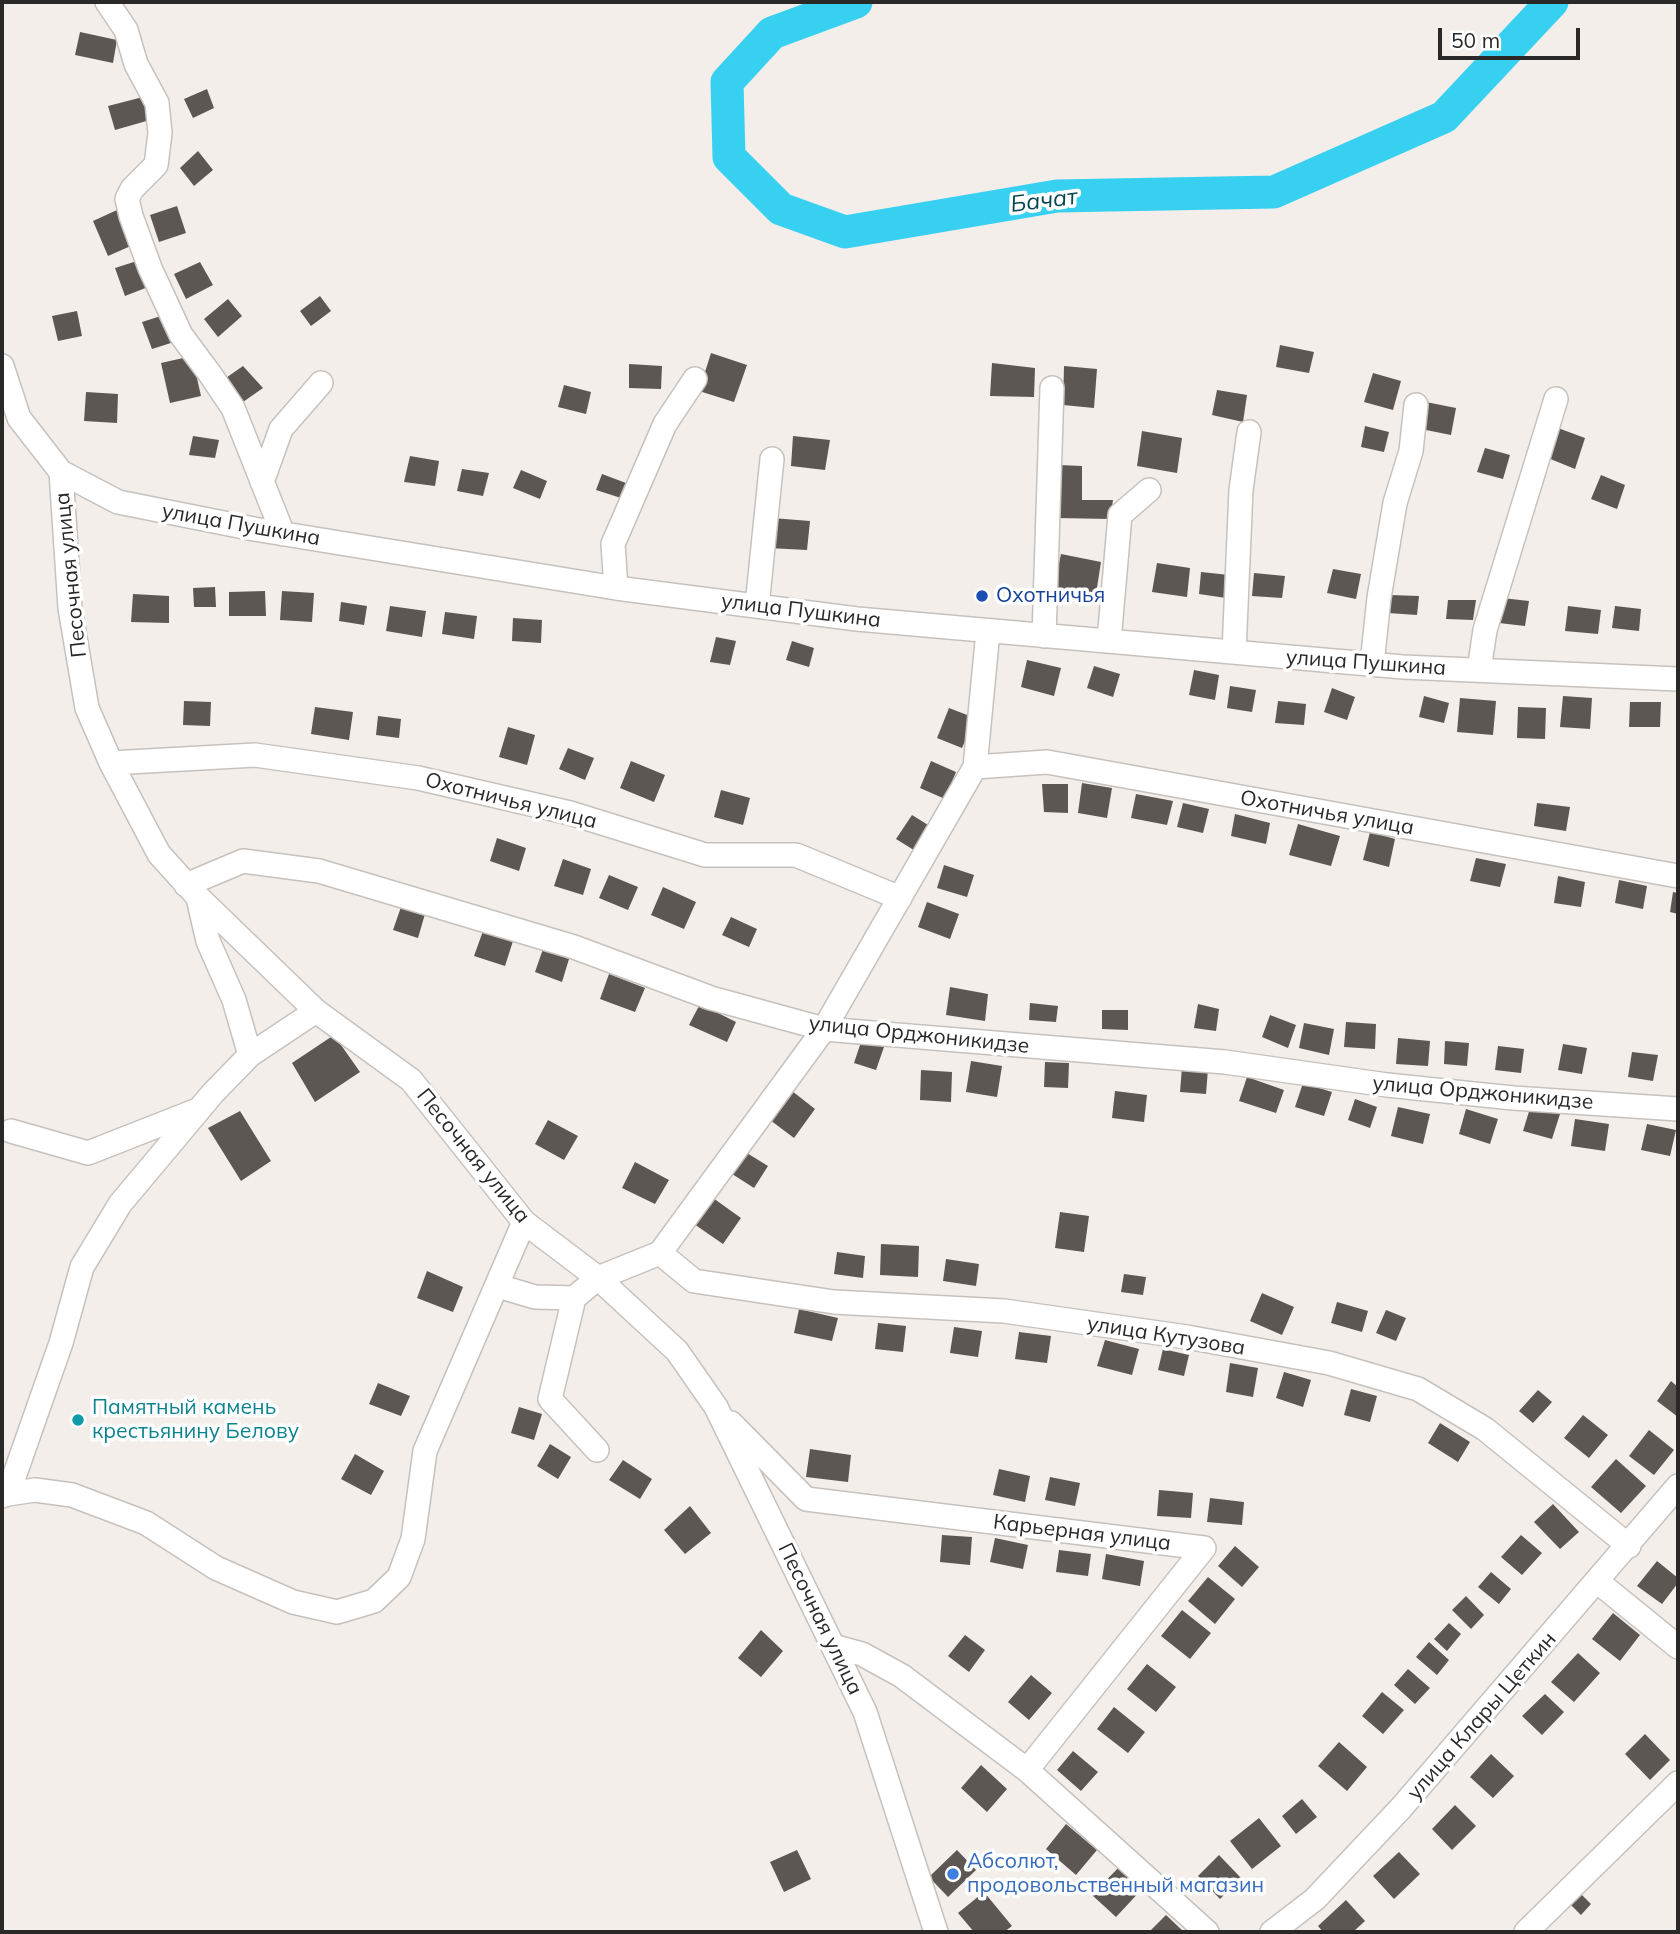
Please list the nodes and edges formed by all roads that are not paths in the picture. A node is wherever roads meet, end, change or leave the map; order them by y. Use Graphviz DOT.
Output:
graph roads {
  1 [pos="107,2"];
  2 [pos="2,366"];
  3 [pos="695,380"];
  4 [pos="321,383"];
  5 [pos="1052,388"];
  6 [pos="1556,399"];
  7 [pos="1416,405"];
  8 [pos="1249,432"];
  9 [pos="772,459"];
  10 [pos="61,472"];
  11 [pos="262,482"];
  12 [pos="1149,490"];
  13 [pos="282,534"];
  14 [pos="616,588"];
  15 [pos="757,606"];
  16 [pos="988,631"];
  17 [pos="1044,636"];
  18 [pos="1109,641"];
  19 [pos="1234,652"];
  20 [pos="1372,664"];
  21 [pos="1479,670"];
  22 [pos="1678,679"];
  23 [pos="111,764"];
  24 [pos="975,767"];
  25 [pos="1678,876"];
  26 [pos="192,891"];
  27 [pos="900,898"];
  28 [pos="316,1012"];
  29 [pos="824,1029"];
  30 [pos="250,1055"];
  31 [pos="1678,1109"];
  32 [pos="198,1110"];
  33 [pos="11,1131"];
  34 [pos="524,1222"];
  35 [pos="660,1252"];
  36 [pos="598,1278"];
  37 [pos="498,1286"];
  38 [pos="574,1298"];
  39 [pos="716,1408"];
  40 [pos="597,1450"];
  41 [pos="1678,1486"];
  42 [pos="5,1495"];
  43 [pos="1629,1546"];
  44 [pos="1598,1582"];
  45 [pos="833,1646"];
  46 [pos="1678,1647"];
  47 [pos="1027,1770"];
  48 [pos="1678,1783"];
  49 [pos="936,1932"];
  50 [pos="1207,1932"];
  51 [pos="1272,1932"];
  52 [pos="1526,1932"];
  1 -- 11 [label="street"];
  2 -- 10 [label="street, улица Пушкина"];
  3 -- 14 [label="street"];
  4 -- 11 [label="street"];
  5 -- 17 [label="street"];
  6 -- 21 [label="street"];
  7 -- 20 [label="street"];
  8 -- 19 [label="street"];
  9 -- 15 [label="street"];
  10 -- 13 [label="street, улица Пушкина"];
  10 -- 23 [label="street, Песочная улица"];
  11 -- 13 [label="street"];
  12 -- 18 [label="street"];
  13 -- 14 [label="street, улица Пушкина"];
  14 -- 15 [label="street, улица Пушкина"];
  15 -- 16 [label="street, улица Пушкина"];
  16 -- 17 [label="street, улица Пушкина"];
  16 -- 24 [label="street"];
  17 -- 18 [label="street, улица Пушкина"];
  18 -- 19 [label="street, улица Пушкина"];
  19 -- 20 [label="street, улица Пушкина"];
  20 -- 21 [label="street, улица Пушкина"];
  21 -- 22 [label="street, улица Пушкина"];
  23 -- 26 [label="street, Песочная улица"];
  23 -- 27 [label="street, Охотничья улица"];
  24 -- 25 [label="street, Охотничья улица"];
  24 -- 27 [label="street"];
  26 -- 28 [label="street, Песочная улица"];
  26 -- 29 [label="street, улица Орджоникидзе"];
  26 -- 30 [label="street"];
  27 -- 29 [label="street"];
  28 -- 30 [label="street"];
  28 -- 34 [label="street, Песочная улица"];
  29 -- 31 [label="street, улица Орджоникидзе"];
  29 -- 35 [label="street"];
  30 -- 32 [label="street"];
  32 -- 33 [label="street"];
  32 -- 42 [label="street"];
  34 -- 36 [label="street, Песочная улица"];
  34 -- 37 [label="street"];
  35 -- 36 [label="street"];
  35 -- 43 [label="street, улица Кутузова"];
  36 -- 38 [label="street"];
  36 -- 39 [label="street, Песочная улица"];
  37 -- 38 [label="street"];
  37 -- 42 [label="street"];
  38 -- 40 [label="street"];
  39 -- 45 [label="street, Песочная улица"];
  39 -- 47 [label="street, Карьерная улица"];
  41 -- 43 [label="street, улица Клары Цеткин"];
  43 -- 44 [label="street, улица Клары Цеткин"];
  44 -- 46 [label="street"];
  44 -- 51 [label="street, улица Клары Цеткин"];
  45 -- 47 [label="street"];
  45 -- 49 [label="street, Песочная улица"];
  47 -- 50 [label="street"];
  48 -- 52 [label="street"];
}
